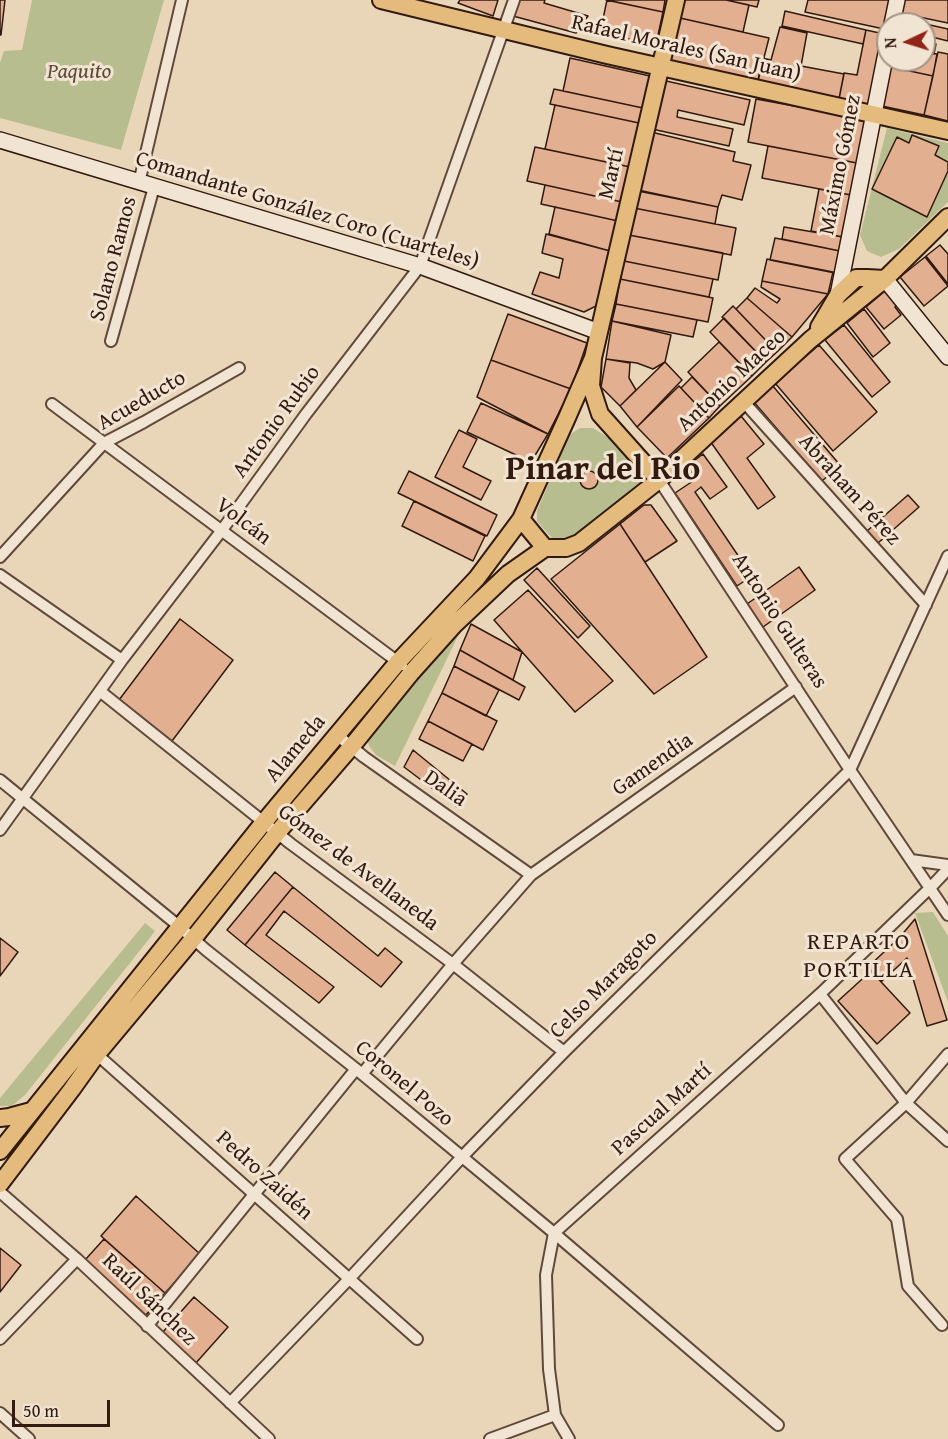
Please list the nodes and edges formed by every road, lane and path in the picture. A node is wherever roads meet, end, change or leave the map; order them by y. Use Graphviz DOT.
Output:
graph roads {
  1 [pos="182,0"];
  2 [pos="381,0"];
  3 [pos="514,0"];
  4 [pos="676,0"];
  5 [pos="418,5"];
  6 [pos="504,30"];
  7 [pos="660,66"];
  8 [pos="882,72"];
  9 [pos="874,115"];
  10 [pos="948,131"];
  11 [pos="0,140"];
  12 [pos="146,185"];
  13 [pos="948,217"];
  14 [pos="420,266"];
  15 [pos="885,279"];
  16 [pos="838,295"];
  17 [pos="599,332"];
  18 [pos="810,340"];
  19 [pos="111,341"];
  20 [pos="948,357"];
  21 [pos="593,358"];
  22 [pos="239,368"];
  23 [pos="743,401"];
  24 [pos="52,404"];
  25 [pos="600,414"];
  26 [pos="566,420"];
  27 [pos="104,443"];
  28 [pos="659,480"];
  29 [pos="521,519"];
  30 [pos="222,530"];
  31 [pos="545,548"];
  32 [pos="948,556"];
  33 [pos="0,557"];
  34 [pos="0,575"];
  35 [pos="926,605"];
  36 [pos="122,660"];
  37 [pos="405,667"];
  38 [pos="796,687"];
  39 [pos="101,692"];
  40 [pos="337,735"];
  41 [pos="352,746"];
  42 [pos="850,770"];
  43 [pos="0,780"];
  44 [pos="23,798"];
  45 [pos="264,822"];
  46 [pos="0,830"];
  47 [pos="277,833"];
  48 [pos="911,860"];
  49 [pos="948,867"];
  50 [pos="531,875"];
  51 [pos="930,888"];
  52 [pos="948,915"];
  53 [pos="180,927"];
  54 [pos="193,939"];
  55 [pos="453,964"];
  56 [pos="820,994"];
  57 [pos="564,1052"];
  58 [pos="91,1053"];
  59 [pos="948,1054"];
  60 [pos="359,1072"];
  61 [pos="906,1103"];
  62 [pos="31,1111"];
  63 [pos="0,1118"];
  64 [pos="3,1139"];
  65 [pos="948,1141"];
  66 [pos="462,1157"];
  67 [pos="0,1169"];
  68 [pos="0,1184"];
  69 [pos="0,1192"];
  70 [pos="256,1194"];
  71 [pos="554,1233"];
  72 [pos="77,1259"];
  73 [pos="349,1279"];
  74 [pos="942,1325"];
  75 [pos="147,1326"];
  76 [pos="0,1339"];
  77 [pos="417,1339"];
  78 [pos="230,1403"];
  79 [pos="0,1413"];
  80 [pos="555,1415"];
  81 [pos="778,1425"];
  82 [pos="29,1439"];
  83 [pos="269,1439"];
  84 [pos="490,1439"];
  85 [pos="569,1439"];
  1 -- 12 [label="street, Solano Ramos"];
  2 -- 5 [label="main road, Rafael Morales (San Juan)"];
  3 -- 6 [label="street, Antonio Rubio"];
  4 -- 7 [label="main road, Martí"];
  5 -- 6 [label="main road, Rafael Morales (San Juan)"];
  6 -- 7 [label="main road, Rafael Morales (San Juan)"];
  6 -- 14 [label="street, Antonio Rubio"];
  7 -- 9 [label="main road, Rafael Morales (San Juan)"];
  7 -- 17 [label="main road, Martí"];
  8 -- 9 [label="street, Máximo Gómez"];
  9 -- 10 [label="main road, Rafael Morales (San Juan)"];
  9 -- 16 [label="street, Máximo Gómez"];
  11 -- 12 [label="street, Comandante González Coro (Cuarteles)"];
  12 -- 14 [label="street, Comandante González Coro (Cuarteles)"];
  12 -- 19 [label="street, Solano Ramos"];
  13 -- 15 [label="main road, Antonio Maceo"];
  14 -- 17 [label="street, Comandante González Coro (Cuarteles)"];
  14 -- 30 [label="street, Antonio Rubio"];
  15 -- 16 [label="main road, Antonio Maceo"];
  15 -- 18 [label="main road, Antonio Maceo"];
  15 -- 20 [label="street"];
  16 -- 18 [label="main road, Antonio Maceo"];
  17 -- 21 [label="main road, Martí"];
  18 -- 23 [label="main road, Antonio Maceo"];
  21 -- 25 [label="main road, Antonio Gulteras"];
  21 -- 26 [label="main road, Alameda"];
  22 -- 27 [label="street, Acueducto"];
  23 -- 28 [label="main road, Antonio Maceo"];
  23 -- 35 [label="street, Abraham Pérez"];
  24 -- 27 [label="street, Volcán"];
  25 -- 26 [label="main road"];
  25 -- 28 [label="main road, Antonio Gulteras"];
  26 -- 29 [label="main road, Alameda"];
  27 -- 30 [label="street, Volcán"];
  27 -- 33 [label="street, Acueducto"];
  28 -- 31 [label="main road, Alameda"];
  28 -- 38 [label="street, Antonio Gulteras"];
  29 -- 31 [label="main road"];
  29 -- 37 [label="main road, Alameda"];
  30 -- 36 [label="street, Antonio Rubio"];
  30 -- 37 [label="street, Volcán"];
  31 -- 37 [label="main road, Alameda"];
  32 -- 35 [label="street, Celso Maragoto"];
  34 -- 36 [label="street"];
  35 -- 42 [label="street, Celso Maragoto"];
  36 -- 39 [label="street, Antonio Rubio"];
  37 -- 40 [label="main road, Alameda"];
  37 -- 41 [label="main road, Alameda"];
  38 -- 42 [label="street, Antonio Gulteras"];
  38 -- 50 [label="street, Gamendia"];
  39 -- 44 [label="street, Antonio Rubio"];
  39 -- 45 [label="street, Gómez de Avellaneda"];
  40 -- 41 [label="street, Dalia"];
  40 -- 45 [label="main road, Alameda"];
  41 -- 47 [label="main road, Alameda"];
  41 -- 50 [label="street, Dalia"];
  42 -- 48 [label="street, Antonio Gulteras"];
  42 -- 57 [label="street, Celso Maragoto"];
  43 -- 44 [label="street, Coronel Pozo"];
  44 -- 46 [label="street, Antonio Rubio"];
  44 -- 53 [label="street, Coronel Pozo"];
  45 -- 47 [label="street, Gómez de Avellaneda"];
  45 -- 53 [label="main road, Alameda"];
  47 -- 54 [label="main road, Alameda"];
  47 -- 55 [label="street, Gómez de Avellaneda"];
  48 -- 49 [label="street"];
  48 -- 51 [label="street, Antonio Gulteras"];
  49 -- 51 [label="street, Pascual Martí"];
  50 -- 55 [label="street, Gamendia"];
  51 -- 52 [label="street, Antonio Gulteras"];
  51 -- 56 [label="street, Pascual Martí"];
  53 -- 54 [label="street, Coronel Pozo"];
  53 -- 58 [label="main road, Alameda"];
  54 -- 58 [label="main road, Alameda"];
  54 -- 60 [label="street, Coronel Pozo"];
  55 -- 57 [label="street, Gómez de Avellaneda"];
  55 -- 60 [label="street, Gamendia"];
  56 -- 61 [label="street"];
  56 -- 71 [label="street, Pascual Martí"];
  57 -- 66 [label="street, Celso Maragoto"];
  58 -- 62 [label="main road, Alameda"];
  58 -- 64 [label="main road"];
  58 -- 68 [label="main road, Alameda"];
  58 -- 70 [label="street, Pedro Zaidén"];
  59 -- 61 [label="street"];
  60 -- 66 [label="street, Coronel Pozo"];
  60 -- 70 [label="street, Gamendia"];
  61 -- 65 [label="street"];
  61 -- 74 [label="street"];
  62 -- 63 [label="main road"];
  62 -- 64 [label="main road, Alameda"];
  64 -- 67 [label="main road"];
  66 -- 71 [label="street, Coronel Pozo"];
  66 -- 73 [label="street, Celso Maragoto"];
  69 -- 72 [label="street, Raúl Sánchez"];
  70 -- 73 [label="street, Pedro Zaidén"];
  70 -- 75 [label="street, Gamendia"];
  71 -- 80 [label="street"];
  71 -- 81 [label="street, Coronel Pozo"];
  72 -- 75 [label="street, Raúl Sánchez"];
  72 -- 76 [label="street"];
  73 -- 77 [label="street, Pedro Zaidén"];
  73 -- 78 [label="street, Celso Maragoto"];
  75 -- 78 [label="street, Raúl Sánchez"];
  78 -- 83 [label="street, Raúl Sánchez"];
  79 -- 82 [label="street"];
  80 -- 84 [label="street"];
  80 -- 85 [label="street"];
}
